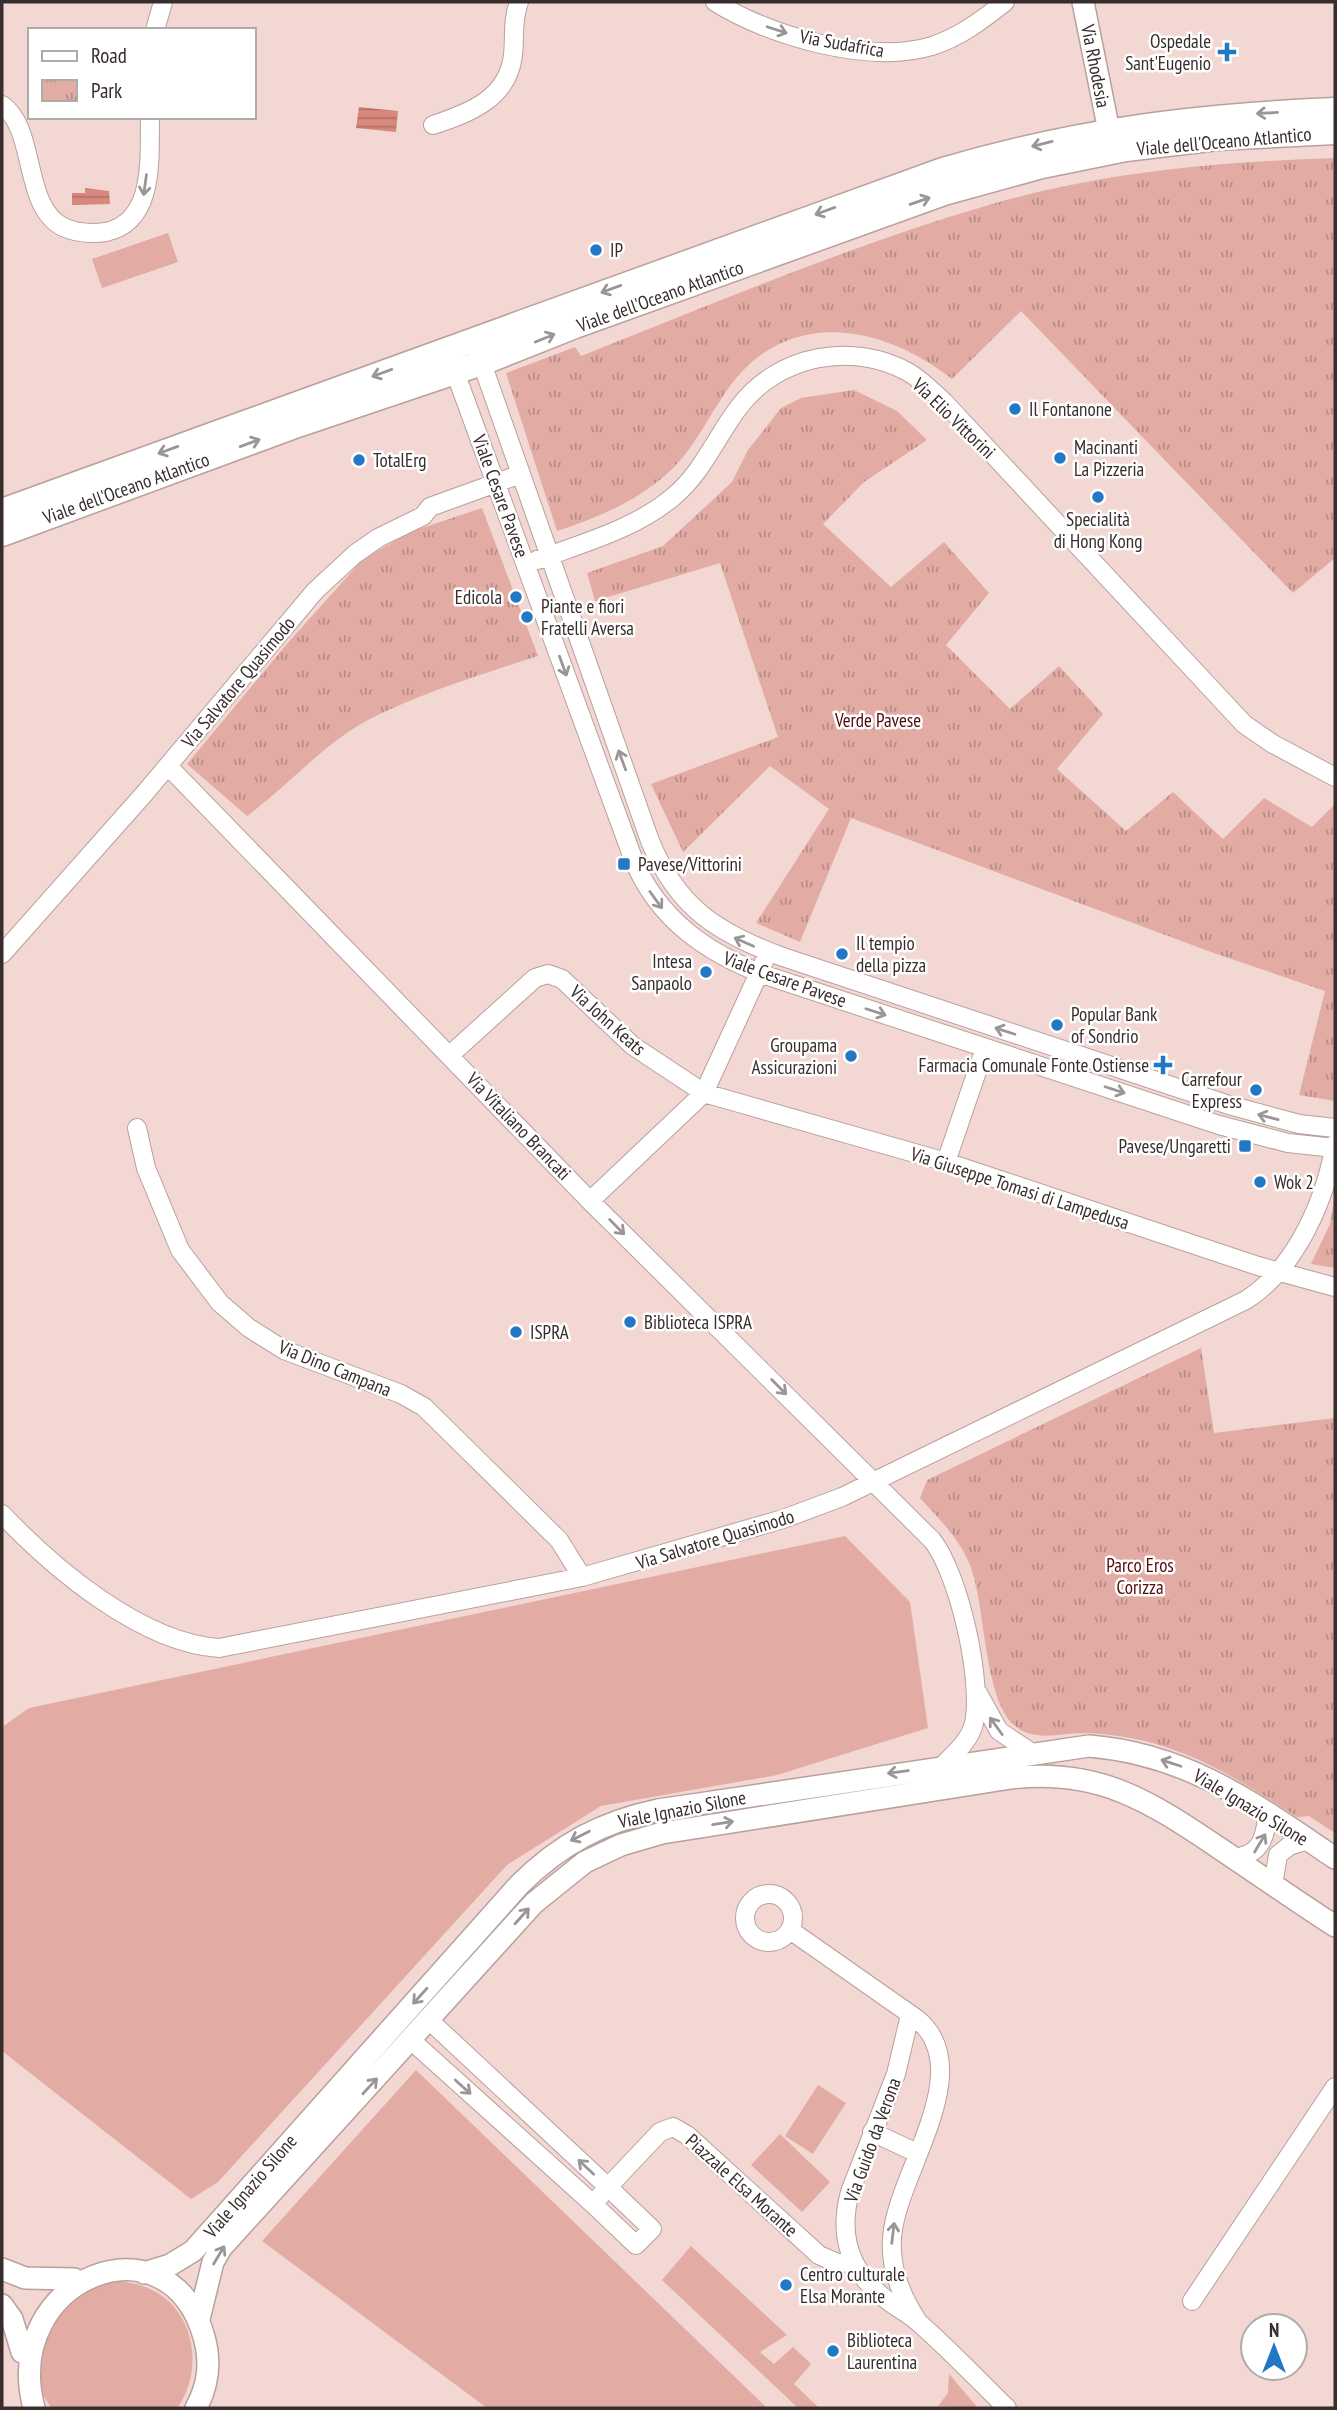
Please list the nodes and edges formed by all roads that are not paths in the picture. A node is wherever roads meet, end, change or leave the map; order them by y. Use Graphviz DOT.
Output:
graph roads {
  1 [pos="163,2"];
  2 [pos="519,2"];
  3 [pos="715,2"];
  4 [pos="1005,2"];
  5 [pos="1083,2"];
  6 [pos="156,28"];
  7 [pos="2,105"];
  8 [pos="1335,110"];
  9 [pos="150,119"];
  10 [pos="433,125"];
  11 [pos="1335,132"];
  12 [pos="1111,140"];
  13 [pos="473,339"];
  14 [pos="451,361"];
  15 [pos="482,363"];
  16 [pos="521,474"];
  17 [pos="496,482"];
  18 [pos="2,511"];
  19 [pos="2,534"];
  20 [pos="548,556"];
  21 [pos="526,564"];
  22 [pos="168,766"];
  23 [pos="1335,777"];
  24 [pos="768,952"];
  25 [pos="2,954"];
  26 [pos="760,973"];
  27 [pos="1039,1042"];
  28 [pos="985,1048"];
  29 [pos="450,1055"];
  30 [pos="1032,1064"];
  31 [pos="704,1093"];
  32 [pos="137,1128"];
  33 [pos="1335,1128"];
  34 [pos="1335,1147"];
  35 [pos="946,1162"];
  36 [pos="590,1201"];
  37 [pos="1279,1273"];
  38 [pos="1335,1287"];
  39 [pos="874,1482"];
  40 [pos="2,1514"];
  41 [pos="582,1577"];
  42 [pos="975,1686"];
  43 [pos="1032,1753"];
  44 [pos="942,1766"];
  45 [pos="1268,1812"];
  46 [pos="1309,1840"];
  47 [pos="1234,1858"];
  48 [pos="1335,1858"];
  49 [pos="1273,1885"];
  50 [pos="1335,1926"];
  51 [pos="790,1930"];
  52 [pos="910,2015"];
  53 [pos="430,2021"];
  54 [pos="412,2041"];
  55 [pos="1335,2087"];
  56 [pos="872,2132"];
  57 [pos="917,2153"];
  58 [pos="608,2187"];
  59 [pos="593,2204"];
  60 [pos="853,2262"];
  61 [pos="2,2269"];
  62 [pos="144,2273"];
  63 [pos="74,2279"];
  64 [pos="1192,2301"];
  65 [pos="2,2305"];
  66 [pos="199,2319"];
  67 [pos="917,2320"];
  68 [pos="22,2354"];
  69 [pos="202,2403"];
  70 [pos="34,2408"];
  71 [pos="1007,2408"];
  1 -- 6 [label="street"];
  2 -- 10 [label="street"];
  3 -- 4 [label="street, Via Sudafrica, one-way"];
  5 -- 12 [label="street, Via Rhodesia"];
  9 -- 7 [label="street, one-way"];
  8 -- 12 [label="main road, Viale dell'Oceano Atlantico, one-way"];
  11 -- 12 [label="main road, Viale dell'Oceano Atlantico"];
  12 -- 13 [label="main road, Viale dell'Oceano Atlantico, one-way"];
  15 -- 12 [label="main road, Viale dell'Oceano Atlantico, one-way"];
  13 -- 14 [label="main road, Viale dell'Oceano Atlantico"];
  13 -- 15 [label="street, Viale Cesare Pavese"];
  14 -- 15 [label="main road, Viale dell'Oceano Atlantico"];
  14 -- 17 [label="street, Viale Cesare Pavese"];
  14 -- 18 [label="main road, Viale dell'Oceano Atlantico, one-way"];
  19 -- 14 [label="main road, Viale dell'Oceano Atlantico, one-way"];
  15 -- 16 [label="street, Viale Cesare Pavese"];
  16 -- 17 [label="street, Via Salvatore Quasimodo"];
  16 -- 20 [label="street, Viale Cesare Pavese"];
  17 -- 21 [label="street, Viale Cesare Pavese"];
  17 -- 22 [label="street, Via Salvatore Quasimodo"];
  20 -- 21 [label="street, Via Elio Vittorini"];
  20 -- 23 [label="street, Via Elio Vittorini"];
  24 -- 20 [label="street, Viale Cesare Pavese, one-way"];
  21 -- 26 [label="street, Viale Cesare Pavese, one-way"];
  22 -- 25 [label="street, Via Salvatore Quasimodo"];
  22 -- 29 [label="street, Via Vitaliano Brancati"];
  24 -- 26 [label="street"];
  27 -- 24 [label="street, Viale Cesare Pavese, one-way"];
  26 -- 28 [label="street, Viale Cesare Pavese, one-way"];
  26 -- 31 [label="street"];
  27 -- 30 [label="street"];
  33 -- 27 [label="street, Viale Cesare Pavese, one-way"];
  28 -- 30 [label="street, Viale Cesare Pavese"];
  28 -- 35 [label="street"];
  29 -- 31 [label="street, Via John Keats"];
  29 -- 36 [label="street, Via Vitaliano Brancati"];
  30 -- 34 [label="street, Viale Cesare Pavese, one-way"];
  31 -- 35 [label="street, Via Giuseppe Tomasi di Lampedusa"];
  31 -- 36 [label="street"];
  32 -- 41 [label="street, Via Dino Campana"];
  34 -- 37 [label="street, Via Salvatore Quasimodo"];
  35 -- 37 [label="street, Via Giuseppe Tomasi di Lampedusa"];
  36 -- 39 [label="street, Via Vitaliano Brancati, one-way"];
  37 -- 38 [label="street, Via Giuseppe Tomasi di Lampedusa"];
  37 -- 39 [label="street, Via Salvatore Quasimodo"];
  39 -- 41 [label="street, Via Salvatore Quasimodo"];
  39 -- 42 [label="street, Via Vitaliano Brancati"];
  40 -- 41 [label="street, Via Salvatore Quasimodo"];
  43 -- 42 [label="street, one-way"];
  42 -- 44 [label="street"];
  43 -- 44 [label="street, Viale Ignazio Silone"];
  45 -- 43 [label="street, Viale Ignazio Silone, one-way"];
  44 -- 62 [label="street, Viale Ignazio Silone, one-way"];
  45 -- 46 [label="street, Viale Ignazio Silone"];
  47 -- 45 [label="street, one-way"];
  46 -- 48 [label="street, Viale Ignazio Silone"];
  46 -- 49 [label="street"];
  47 -- 49 [label="street, Viale Ignazio Silone"];
  53 -- 47 [label="street, Viale Ignazio Silone, one-way"];
  49 -- 50 [label="street, Viale Ignazio Silone"];
  51 -- 52 [label="street, Via Guido da Verona"];
  52 -- 56 [label="street, Via Guido da Verona"];
  52 -- 57 [label="street, Via Guido da Verona"];
  53 -- 54 [label="street, Viale Ignazio Silone"];
  58 -- 53 [label="street, one-way"];
  54 -- 59 [label="street, one-way"];
  66 -- 54 [label="street, Viale Ignazio Silone, one-way"];
  55 -- 64 [label="street"];
  56 -- 57 [label="street"];
  56 -- 60 [label="street, Via Guido da Verona"];
  67 -- 57 [label="street, Via Guido da Verona, one-way"];
  58 -- 59 [label="street, Piazzale Elsa Morante"];
  58 -- 59 [label="street"];
  58 -- 60 [label="street, Piazzale Elsa Morante"];
  60 -- 67 [label="street, Via Guido da Verona"];
  61 -- 63 [label="street"];
  62 -- 63 [label="street"];
  62 -- 66 [label="street"];
  63 -- 68 [label="street"];
  65 -- 68 [label="street"];
  66 -- 69 [label="street"];
  67 -- 71 [label="street, Via Guido da Verona"];
  68 -- 70 [label="street"];
}
